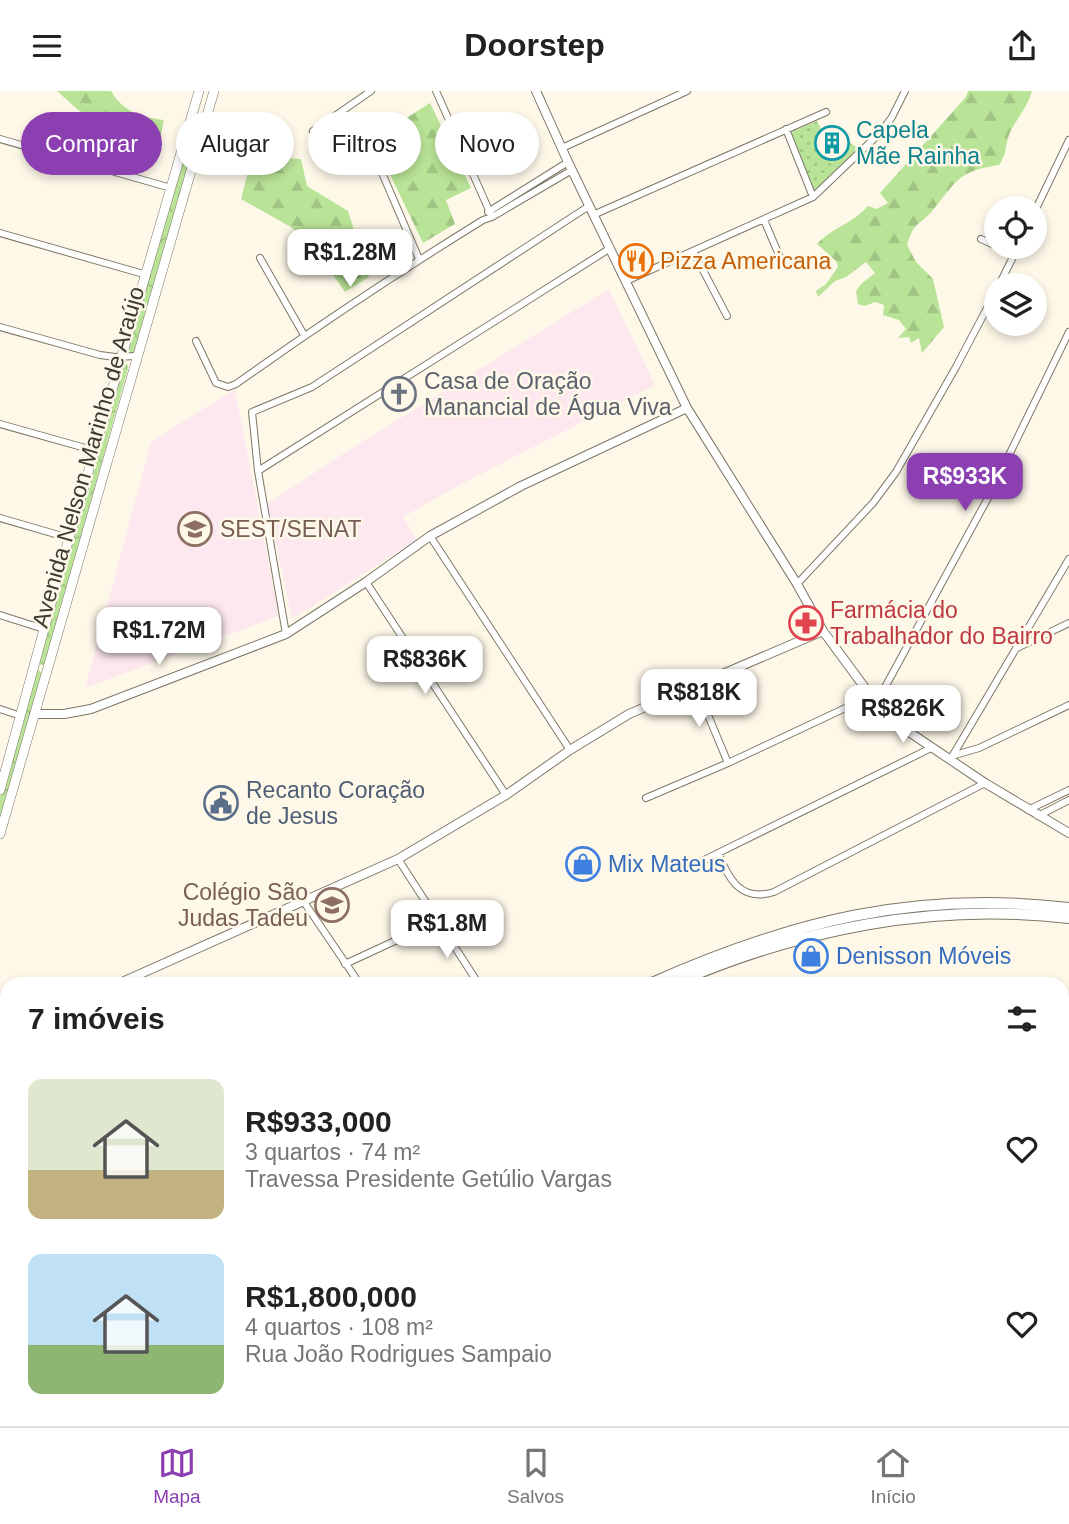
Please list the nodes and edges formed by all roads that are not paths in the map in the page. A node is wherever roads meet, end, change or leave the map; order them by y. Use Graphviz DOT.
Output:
graph roads {
  1 [pos="200,91"];
  2 [pos="214,91"];
  3 [pos="371,91"];
  4 [pos="436,91"];
  5 [pos="536,91"];
  6 [pos="687,91"];
  7 [pos="905,91"];
  8 [pos="194,110"];
  9 [pos="200,112"];
  10 [pos="208,112"];
  11 [pos="341,112"];
  12 [pos="826,112"];
  13 [pos="786,129"];
  14 [pos="0,139"];
  15 [pos="1069,140"];
  16 [pos="562,148"];
  17 [pos="570,166"];
  18 [pos="189,175"];
  19 [pos="383,175"];
  20 [pos="171,188"];
  21 [pos="1042,196"];
  22 [pos="813,197"];
  23 [pos="589,206"];
  24 [pos="491,213"];
  25 [pos="593,215"];
  26 [pos="764,221"];
  27 [pos="0,233"];
  28 [pos="981,239"];
  29 [pos="984,240"];
  30 [pos="610,249"];
  31 [pos="694,251"];
  32 [pos="260,258"];
  33 [pos="419,260"];
  34 [pos="782,262"];
  35 [pos="146,275"];
  36 [pos="626,281"];
  37 [pos="984,314"];
  38 [pos="727,316"];
  39 [pos="0,327"];
  40 [pos="1069,332"];
  41 [pos="304,335"];
  42 [pos="196,341"];
  43 [pos="136,356"];
  44 [pos="122,357"];
  45 [pos="687,408"];
  46 [pos="0,424"];
  47 [pos="96,451"];
  48 [pos="258,471"];
  49 [pos="0,518"];
  50 [pos="430,536"];
  51 [pos="69,538"];
  52 [pos="1069,559"];
  53 [pos="366,582"];
  54 [pos="797,584"];
  55 [pos="0,615"];
  56 [pos="1069,623"];
  57 [pos="44,629"];
  58 [pos="823,631"];
  59 [pos="286,634"];
  60 [pos="1017,648"];
  61 [pos="35,665"];
  62 [pos="47,668"];
  63 [pos="695,684"];
  64 [pos="874,699"];
  65 [pos="1069,705"];
  66 [pos="0,709"];
  67 [pos="34,714"];
  68 [pos="21,716"];
  69 [pos="930,748"];
  70 [pos="570,750"];
  71 [pos="952,758"];
  72 [pos="728,763"];
  73 [pos="985,783"];
  74 [pos="0,790"];
  75 [pos="1069,790"];
  76 [pos="506,795"];
  77 [pos="646,798"];
  78 [pos="1069,800"];
  79 [pos="1028,810"];
  80 [pos="1038,816"];
  81 [pos="1069,833"];
  82 [pos="0,834"];
  83 [pos="1069,839"];
  84 [pos="718,853"];
  85 [pos="398,859"];
  86 [pos="690,867"];
  87 [pos="304,902"];
  88 [pos="1069,908"];
  89 [pos="1069,918"];
  90 [pos="438,921"];
  91 [pos="345,964"];
  92 [pos="134,977"];
  93 [pos="355,977"];
  94 [pos="474,977"];
  95 [pos="666,977"];
  96 [pos="692,977"];
  1 -- 8 [label="main road, Avenida Nelson Marinho de Araújo"];
  2 -- 10 [label="main road, Avenida Nelson Marinho de Araújo"];
  3 -- 11 [label="street"];
  4 -- 24 [label="street"];
  5 -- 16 [label="street"];
  6 -- 16 [label="street"];
  7 -- 22 [label="street"];
  8 -- 9 [label="main road"];
  8 -- 20 [label="main road, Avenida Nelson Marinho de Araújo"];
  12 -- 13 [label="street"];
  13 -- 22 [label="street"];
  13 -- 25 [label="street"];
  14 -- 20 [label="street"];
  15 -- 21 [label="street"];
  16 -- 17 [label="street"];
  17 -- 23 [label="street"];
  17 -- 24 [label="street"];
  18 -- 43 [label="main road, Avenida Nelson Marinho de Araújo"];
  19 -- 33 [label="street"];
  20 -- 35 [label="main road, Avenida Nelson Marinho de Araújo"];
  22 -- 26 [label="street"];
  23 -- 25 [label="street"];
  23 -- 48 [label="street"];
  24 -- 33 [label="street"];
  25 -- 30 [label="street"];
  26 -- 31 [label="street"];
  26 -- 34 [label="street"];
  27 -- 35 [label="street"];
  28 -- 29 [label="street"];
  30 -- 36 [label="street"];
  30 -- 48 [label="street"];
  31 -- 36 [label="street"];
  31 -- 38 [label="street"];
  32 -- 41 [label="street"];
  33 -- 41 [label="street"];
  35 -- 44 [label="main road, Avenida Nelson Marinho de Araújo"];
  36 -- 45 [label="street"];
  37 -- 54 [label="street"];
  39 -- 44 [label="street"];
  40 -- 64 [label="street"];
  41 -- 42 [label="street"];
  43 -- 44 [label="street"];
  43 -- 62 [label="main road, Avenida Nelson Marinho de Araújo"];
  44 -- 47 [label="main road, Avenida Nelson Marinho de Araújo"];
  45 -- 50 [label="street"];
  45 -- 54 [label="street"];
  46 -- 47 [label="street"];
  47 -- 51 [label="main road, Avenida Nelson Marinho de Araújo"];
  48 -- 59 [label="street"];
  49 -- 51 [label="street"];
  50 -- 53 [label="street"];
  50 -- 70 [label="street"];
  51 -- 57 [label="main road, Avenida Nelson Marinho de Araújo"];
  52 -- 60 [label="street"];
  53 -- 59 [label="street"];
  53 -- 76 [label="street"];
  54 -- 58 [label="street"];
  55 -- 57 [label="street"];
  56 -- 60 [label="street"];
  57 -- 61 [label="main road, Avenida Nelson Marinho de Araújo"];
  58 -- 63 [label="street"];
  58 -- 64 [label="street"];
  59 -- 67 [label="street"];
  60 -- 71 [label="street"];
  61 -- 62 [label="main road"];
  61 -- 68 [label="main road, Avenida Nelson Marinho de Araújo"];
  62 -- 67 [label="main road, Avenida Nelson Marinho de Araújo"];
  63 -- 70 [label="street"];
  63 -- 72 [label="street"];
  64 -- 69 [label="street"];
  64 -- 72 [label="street"];
  65 -- 71 [label="street"];
  66 -- 68 [label="street"];
  67 -- 82 [label="main road, Avenida Nelson Marinho de Araújo"];
  68 -- 74 [label="main road, Avenida Nelson Marinho de Araújo"];
  69 -- 71 [label="street"];
  69 -- 84 [label="street"];
  70 -- 76 [label="street"];
  71 -- 73 [label="street"];
  72 -- 77 [label="street"];
  73 -- 79 [label="street"];
  73 -- 84 [label="street"];
  75 -- 79 [label="street"];
  76 -- 85 [label="street"];
  78 -- 80 [label="street"];
  79 -- 80 [label="street"];
  80 -- 81 [label="street"];
  80 -- 83 [label="street"];
  84 -- 86 [label="street"];
  85 -- 87 [label="street"];
  85 -- 90 [label="street"];
  87 -- 91 [label="street"];
  87 -- 92 [label="street"];
  88 -- 95 [label="main road"];
  89 -- 96 [label="main road"];
  90 -- 91 [label="street"];
  90 -- 94 [label="street"];
  91 -- 93 [label="street"];
}
